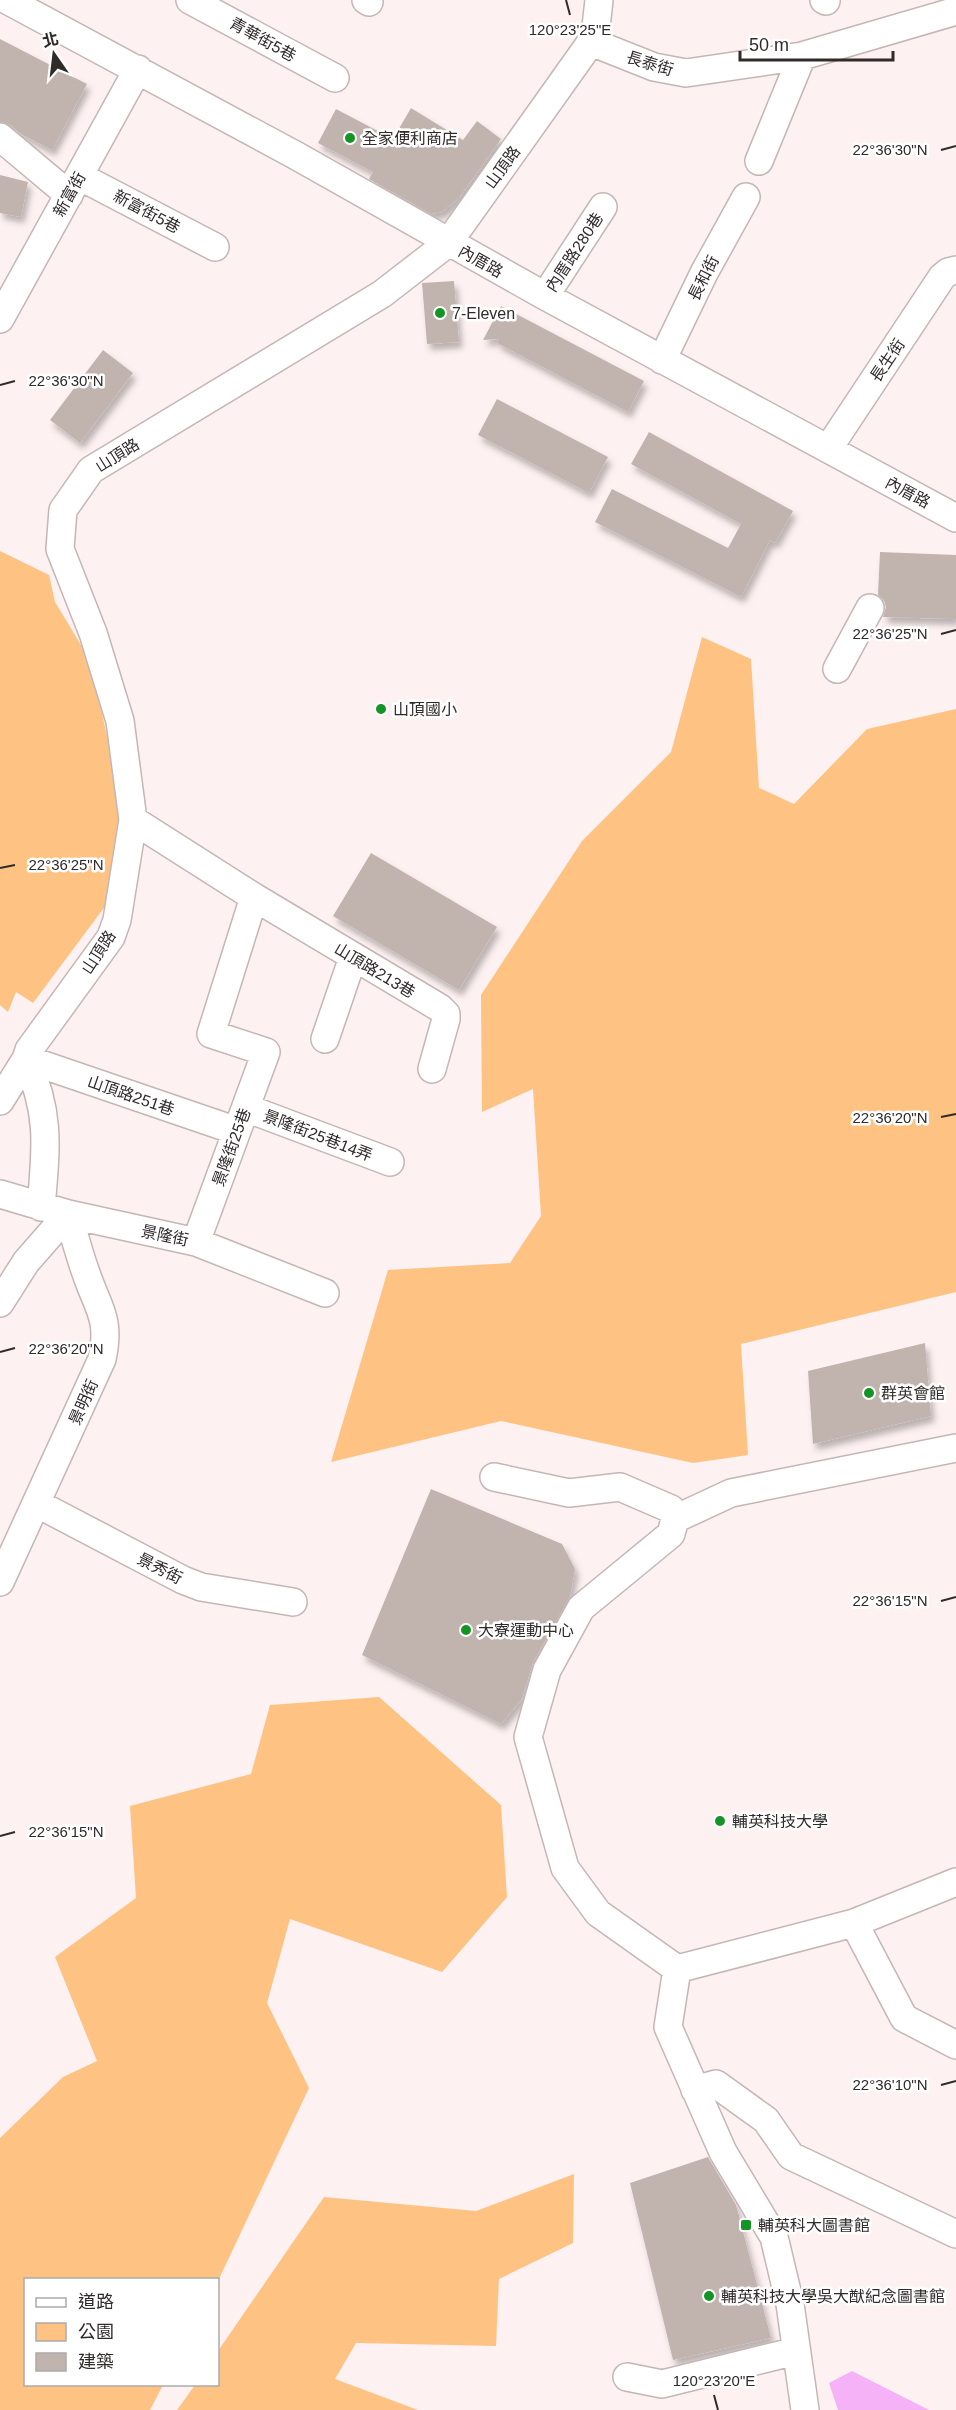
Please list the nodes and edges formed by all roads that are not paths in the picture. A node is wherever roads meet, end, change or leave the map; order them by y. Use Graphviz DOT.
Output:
graph roads {
  1 [pos="7,0"];
  2 [pos="190,0"];
  3 [pos="599,0"];
  4 [pos="956,11"];
  5 [pos="591,42"];
  6 [pos="802,56"];
  7 [pos="138,69"];
  8 [pos="335,78"];
  9 [pos="0,136"];
  10 [pos="759,161"];
  11 [pos="74,186"];
  12 [pos="746,197"];
  13 [pos="603,207"];
  14 [pos="448,243"];
  15 [pos="215,247"];
  16 [pos="952,271"];
  17 [pos="544,296"];
  18 [pos="0,319"];
  19 [pos="662,360"];
  20 [pos="828,449"];
  21 [pos="956,518"];
  22 [pos="870,608"];
  23 [pos="837,669"];
  24 [pos="133,820"];
  25 [pos="254,897"];
  26 [pos="353,957"];
  27 [pos="325,1039"];
  28 [pos="26,1059"];
  29 [pos="432,1069"];
  30 [pos="0,1101"];
  31 [pos="241,1119"];
  32 [pos="390,1162"];
  33 [pos="0,1194"];
  34 [pos="41,1206"];
  35 [pos="68,1214"];
  36 [pos="196,1242"];
  37 [pos="325,1293"];
  38 [pos="0,1303"];
  39 [pos="956,1448"];
  40 [pos="494,1478"];
  41 [pos="36,1503"];
  42 [pos="675,1520"];
  43 [pos="0,1582"];
  44 [pos="293,1602"];
  45 [pos="956,1882"];
  46 [pos="854,1923"];
  47 [pos="677,1970"];
  48 [pos="956,2045"];
  49 [pos="695,2090"];
  50 [pos="956,2234"];
  51 [pos="796,2351"];
  52 [pos="627,2377"];
  53 [pos="805,2410"];
  1 -- 7 [label="street, 內厝路"];
  2 -- 8 [label="street, 青華街5巷"];
  3 -- 5 [label="street, 山頂路"];
  4 -- 6 [label="street, 長泰街"];
  5 -- 6 [label="street, 長泰街"];
  5 -- 14 [label="street, 山頂路"];
  6 -- 10 [label="street"];
  7 -- 11 [label="street, 新富街"];
  7 -- 14 [label="street, 內厝路"];
  9 -- 11 [label="street, 新富街5巷"];
  11 -- 15 [label="street, 新富街5巷"];
  11 -- 18 [label="street, 新富街"];
  12 -- 19 [label="street, 長和街"];
  13 -- 17 [label="street, 內厝路280巷"];
  14 -- 17 [label="street, 內厝路"];
  14 -- 24 [label="street, 山頂路"];
  16 -- 20 [label="street, 長生街"];
  17 -- 19 [label="street, 內厝路"];
  19 -- 20 [label="street, 內厝路"];
  20 -- 21 [label="street, 內厝路"];
  22 -- 23 [label="street"];
  24 -- 25 [label="street, 山頂路213巷"];
  24 -- 28 [label="street, 山頂路"];
  25 -- 26 [label="street, 山頂路213巷"];
  25 -- 31 [label="street, 景隆街25巷"];
  26 -- 27 [label="street"];
  26 -- 29 [label="street, 山頂路213巷"];
  28 -- 30 [label="street, 山頂路"];
  28 -- 31 [label="street, 山頂路251巷"];
  28 -- 34 [label="street"];
  31 -- 32 [label="street, 景隆街25巷14弄"];
  31 -- 36 [label="street, 景隆街25巷"];
  33 -- 34 [label="street, 景隆街"];
  34 -- 35 [label="street, 景隆街"];
  35 -- 36 [label="street, 景隆街"];
  35 -- 38 [label="street"];
  35 -- 41 [label="street, 景明街"];
  36 -- 37 [label="street, 景隆街"];
  39 -- 42 [label="street"];
  40 -- 42 [label="street"];
  41 -- 43 [label="street, 景明街"];
  41 -- 44 [label="street, 景秀街"];
  42 -- 47 [label="street"];
  45 -- 46 [label="street"];
  46 -- 47 [label="street"];
  46 -- 48 [label="street"];
  47 -- 49 [label="street"];
  49 -- 50 [label="street"];
  49 -- 51 [label="street"];
  51 -- 52 [label="street"];
  51 -- 53 [label="street"];
}
